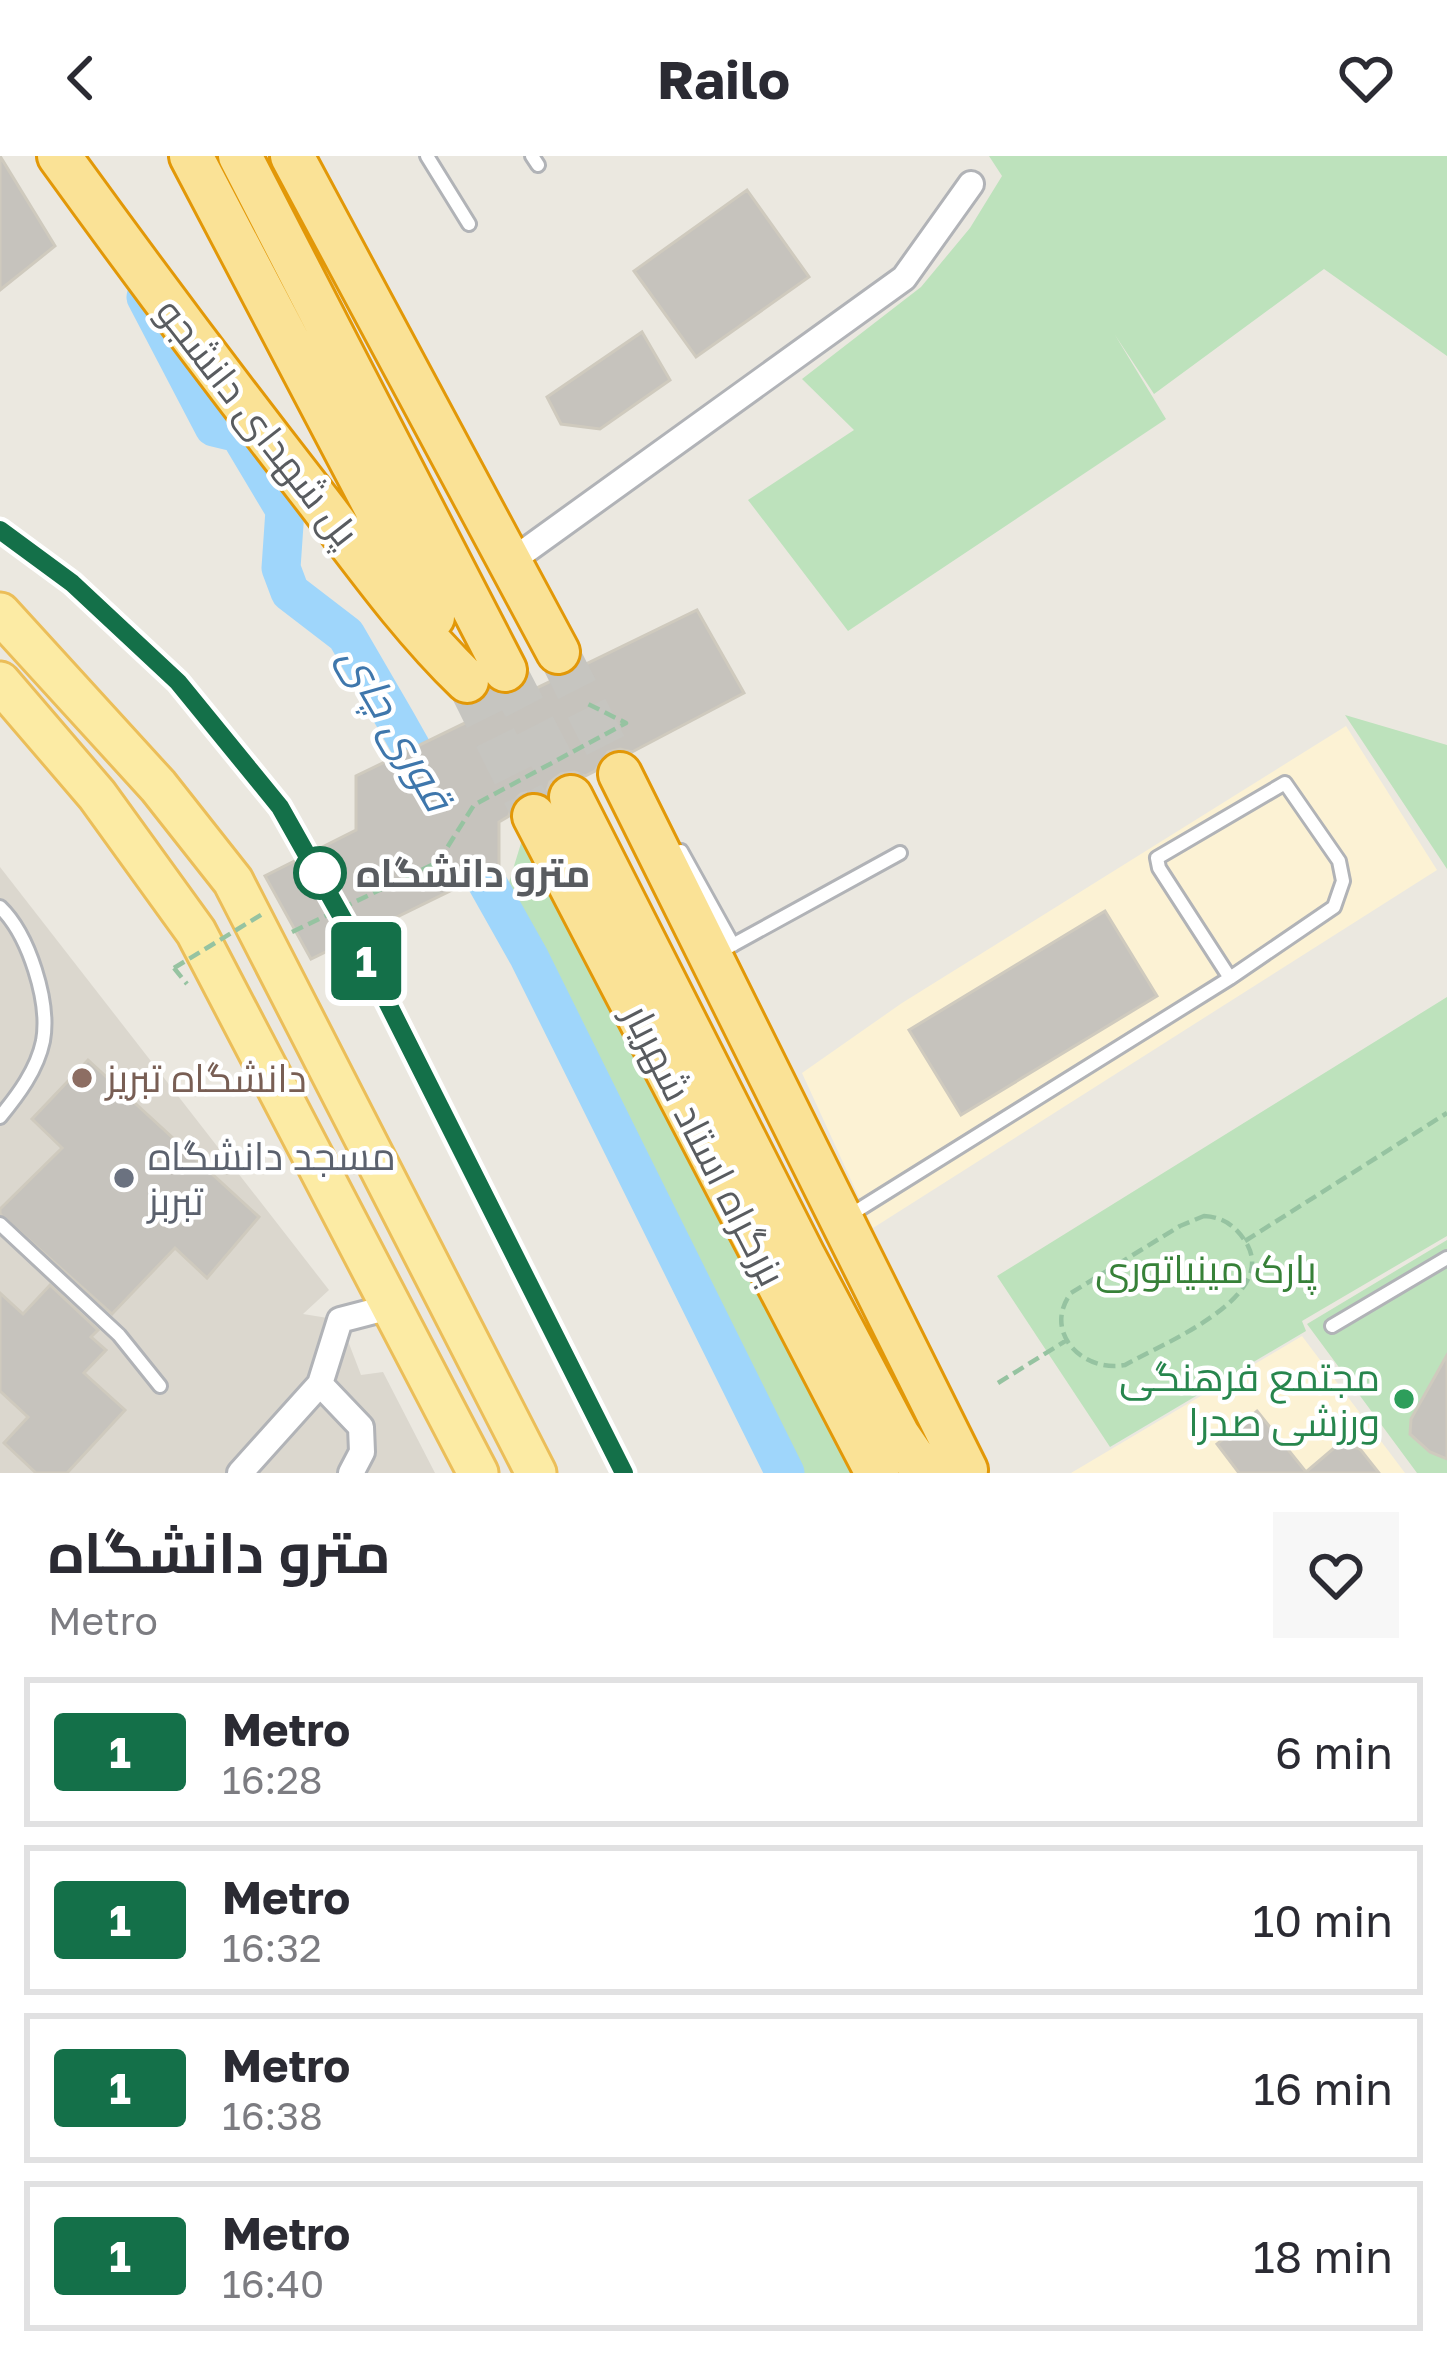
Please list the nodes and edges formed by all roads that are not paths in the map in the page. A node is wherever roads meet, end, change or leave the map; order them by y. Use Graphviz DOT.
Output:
graph roads {
  1 [pos="59,156"];
  2 [pos="191,156"];
  3 [pos="240,156"];
  4 [pos="292,156"];
  5 [pos="428,156"];
  6 [pos="971,184"];
  7 [pos="469,224"];
  8 [pos="509,562"];
  9 [pos="0,613"];
  10 [pos="558,652"];
  11 [pos="486,675"];
  12 [pos="0,682"];
  13 [pos="620,774"];
  14 [pos="676,842"];
  15 [pos="900,853"];
  16 [pos="0,907"];
  17 [pos="722,950"];
  18 [pos="1230,978"];
  19 [pos="0,1117"];
  20 [pos="844,1219"];
  21 [pos="0,1224"];
  22 [pos="1447,1258"];
  23 [pos="390,1307"];
  24 [pos="838,1317"];
  25 [pos="1332,1326"];
  26 [pos="320,1384"];
  27 [pos="160,1386"];
  28 [pos="953,1472"];
  29 [pos="240,1473"];
  30 [pos="351,1473"];
  31 [pos="478,1473"];
  32 [pos="536,1473"];
  33 [pos="877,1473"];
  1 -- 11 [label="highway, پل شهدای دانشجو"];
  2 -- 11 [label="highway"];
  3 -- 11 [label="highway"];
  4 -- 8 [label="highway"];
  5 -- 7 [label="lane"];
  6 -- 8 [label="street"];
  8 -- 10 [label="highway"];
  9 -- 32 [label="main road"];
  12 -- 23 [label="main road"];
  13 -- 17 [label="highway"];
  14 -- 17 [label="lane"];
  15 -- 17 [label="lane"];
  16 -- 19 [label="lane"];
  17 -- 20 [label="highway"];
  18 -- 18 [label="lane"];
  18 -- 20 [label="lane"];
  20 -- 28 [label="highway"];
  21 -- 27 [label="lane"];
  22 -- 25 [label="lane"];
  23 -- 26 [label="street"];
  23 -- 31 [label="main road"];
  24 -- 28 [label="highway"];
  24 -- 28 [label="highway, بزرگراه استاد شهریار"];
  24 -- 33 [label="highway, بزرگراه استاد شهریار"];
  26 -- 29 [label="street"];
  26 -- 30 [label="street"];
}
